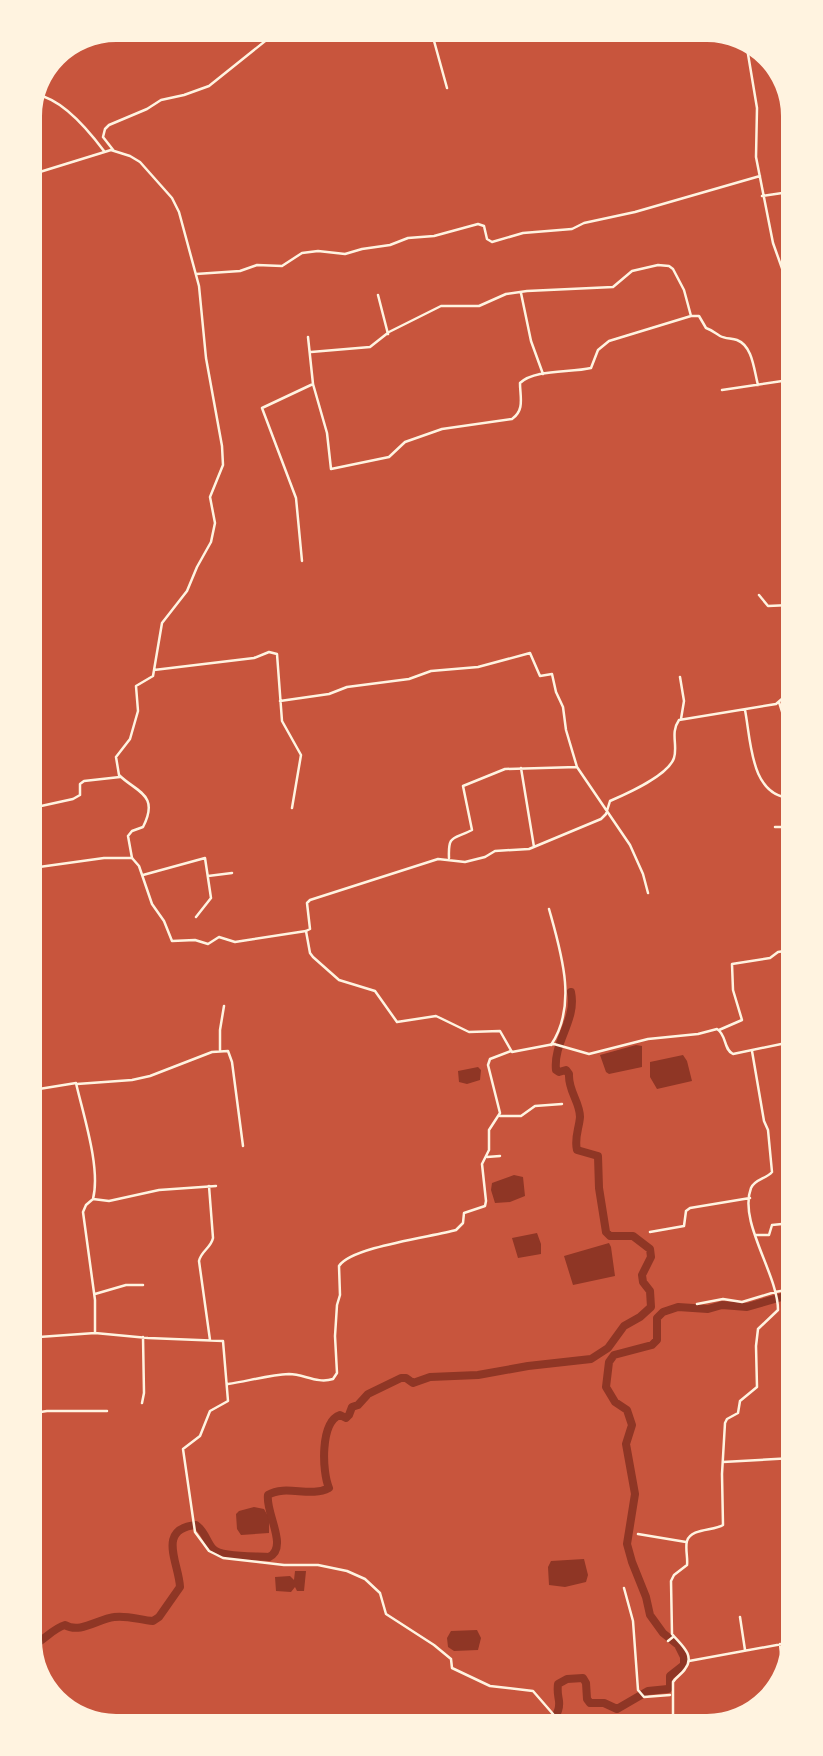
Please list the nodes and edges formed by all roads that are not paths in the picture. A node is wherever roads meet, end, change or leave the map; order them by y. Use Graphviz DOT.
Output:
graph roads {
  1 [pos="264,42"];
  2 [pos="434,42"];
  3 [pos="748,55"];
  4 [pos="447,88"];
  5 [pos="45,95"];
  6 [pos="104,151"];
  7 [pos="114,151"];
  8 [pos="42,171"];
  9 [pos="760,176"];
  10 [pos="781,193"];
  11 [pos="763,196"];
  12 [pos="781,266"];
  13 [pos="197,274"];
  14 [pos="521,292"];
  15 [pos="378,295"];
  16 [pos="691,316"];
  17 [pos="388,334"];
  18 [pos="308,337"];
  19 [pos="311,352"];
  20 [pos="543,374"];
  21 [pos="781,381"];
  22 [pos="313,384"];
  23 [pos="758,385"];
  24 [pos="723,390"];
  25 [pos="302,561"];
  26 [pos="759,595"];
  27 [pos="781,605"];
  28 [pos="154,670"];
  29 [pos="680,677"];
  30 [pos="280,701"];
  31 [pos="779,702"];
  32 [pos="781,708"];
  33 [pos="745,710"];
  34 [pos="681,719"];
  35 [pos="577,767"];
  36 [pos="522,768"];
  37 [pos="121,777"];
  38 [pos="781,796"];
  39 [pos="42,805"];
  40 [pos="292,808"];
  41 [pos="606,813"];
  42 [pos="775,827"];
  43 [pos="781,827"];
  44 [pos="534,847"];
  45 [pos="132,858"];
  46 [pos="449,859"];
  47 [pos="42,867"];
  48 [pos="232,873"];
  49 [pos="143,875"];
  50 [pos="208,876"];
  51 [pos="648,893"];
  52 [pos="549,909"];
  53 [pos="196,917"];
  54 [pos="306,931"];
  55 [pos="781,952"];
  56 [pos="224,1006"];
  57 [pos="719,1030"];
  58 [pos="552,1044"];
  59 [pos="781,1044"];
  60 [pos="220,1051"];
  61 [pos="510,1051"];
  62 [pos="751,1051"];
  63 [pos="77,1084"];
  64 [pos="42,1087"];
  65 [pos="562,1104"];
  66 [pos="500,1116"];
  67 [pos="243,1146"];
  68 [pos="500,1156"];
  69 [pos="487,1157"];
  70 [pos="209,1186"];
  71 [pos="216,1186"];
  72 [pos="750,1198"];
  73 [pos="93,1199"];
  74 [pos="781,1224"];
  75 [pos="650,1232"];
  76 [pos="755,1235"];
  77 [pos="143,1284"];
  78 [pos="781,1292"];
  79 [pos="775,1293"];
  80 [pos="94,1294"];
  81 [pos="697,1304"];
  82 [pos="95,1333"];
  83 [pos="42,1337"];
  84 [pos="143,1337"];
  85 [pos="210,1340"];
  86 [pos="228,1384"];
  87 [pos="142,1403"];
  88 [pos="107,1411"];
  89 [pos="42,1412"];
  90 [pos="781,1459"];
  91 [pos="722,1462"];
  92 [pos="638,1534"];
  93 [pos="687,1542"];
  94 [pos="624,1588"];
  95 [pos="740,1617"];
  96 [pos="673,1637"];
  97 [pos="668,1641"];
  98 [pos="779,1644"];
  99 [pos="745,1650"];
  100 [pos="780,1650"];
  101 [pos="688,1661"];
  102 [pos="671,1696"];
  103 [pos="553,1714"];
  104 [pos="672,1714"];
  1 -- 7 [label="street"];
  2 -- 4 [label="street"];
  3 -- 9 [label="street"];
  5 -- 6 [label="street"];
  6 -- 7 [label="street"];
  6 -- 8 [label="street"];
  7 -- 13 [label="street"];
  9 -- 11 [label="street"];
  9 -- 13 [label="street"];
  10 -- 11 [label="street"];
  11 -- 12 [label="street"];
  13 -- 28 [label="street"];
  14 -- 16 [label="street"];
  14 -- 17 [label="street"];
  14 -- 20 [label="street"];
  15 -- 17 [label="street"];
  16 -- 20 [label="street"];
  16 -- 23 [label="street"];
  17 -- 19 [label="street"];
  18 -- 19 [label="street"];
  19 -- 22 [label="street"];
  20 -- 22 [label="street"];
  21 -- 23 [label="street"];
  22 -- 25 [label="street"];
  23 -- 24 [label="street"];
  26 -- 27 [label="street"];
  28 -- 30 [label="street"];
  28 -- 37 [label="street"];
  29 -- 34 [label="street"];
  30 -- 35 [label="street"];
  30 -- 40 [label="street"];
  31 -- 32 [label="street"];
  31 -- 33 [label="street"];
  33 -- 34 [label="street"];
  33 -- 38 [label="street"];
  34 -- 41 [label="street"];
  35 -- 36 [label="street"];
  35 -- 41 [label="street"];
  36 -- 44 [label="street"];
  36 -- 46 [label="street"];
  37 -- 39 [label="street"];
  37 -- 45 [label="street"];
  41 -- 44 [label="street"];
  41 -- 51 [label="street"];
  42 -- 43 [label="street"];
  44 -- 46 [label="street"];
  45 -- 47 [label="street"];
  45 -- 49 [label="street"];
  46 -- 54 [label="street"];
  48 -- 50 [label="street"];
  49 -- 50 [label="street"];
  49 -- 54 [label="street"];
  50 -- 53 [label="street"];
  52 -- 58 [label="street"];
  54 -- 61 [label="street"];
  55 -- 57 [label="street"];
  56 -- 60 [label="street"];
  57 -- 58 [label="street"];
  57 -- 62 [label="street"];
  58 -- 61 [label="street"];
  59 -- 62 [label="street"];
  60 -- 63 [label="street"];
  60 -- 67 [label="street"];
  61 -- 66 [label="street"];
  62 -- 72 [label="street"];
  63 -- 64 [label="street"];
  63 -- 73 [label="street"];
  65 -- 66 [label="street"];
  66 -- 69 [label="street"];
  68 -- 69 [label="street"];
  69 -- 86 [label="street"];
  70 -- 71 [label="street"];
  70 -- 73 [label="street"];
  70 -- 85 [label="street"];
  72 -- 75 [label="street"];
  72 -- 76 [label="street"];
  73 -- 80 [label="street"];
  74 -- 76 [label="street"];
  76 -- 79 [label="street"];
  77 -- 80 [label="street"];
  78 -- 79 [label="street"];
  79 -- 81 [label="street"];
  79 -- 91 [label="street"];
  80 -- 82 [label="street"];
  82 -- 83 [label="street"];
  82 -- 84 [label="street"];
  84 -- 85 [label="street"];
  84 -- 87 [label="street"];
  85 -- 86 [label="street"];
  86 -- 103 [label="street"];
  88 -- 89 [label="street"];
  90 -- 91 [label="street"];
  91 -- 93 [label="street"];
  92 -- 93 [label="street"];
  93 -- 96 [label="street"];
  94 -- 102 [label="street"];
  95 -- 99 [label="street"];
  96 -- 97 [label="street"];
  96 -- 101 [label="street"];
  98 -- 99 [label="street"];
  98 -- 100 [label="street"];
  99 -- 101 [label="street"];
  101 -- 102 [label="street"];
  102 -- 104 [label="street"];
}
